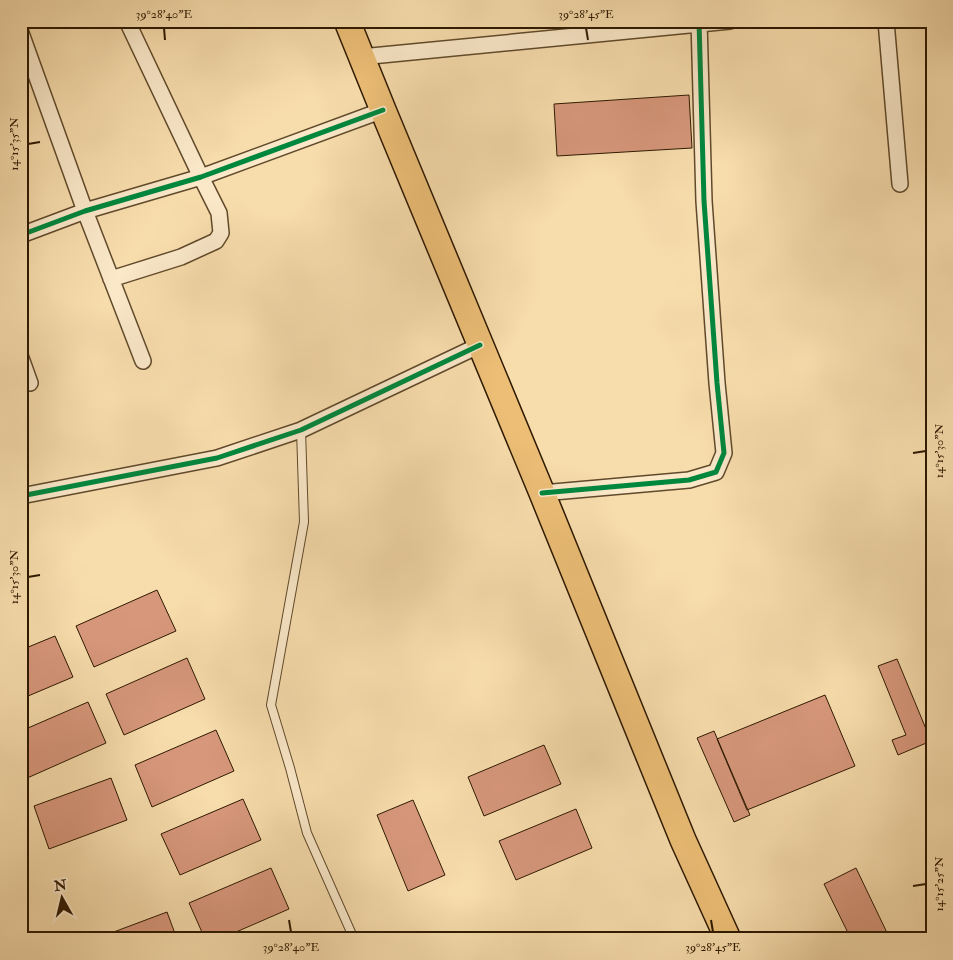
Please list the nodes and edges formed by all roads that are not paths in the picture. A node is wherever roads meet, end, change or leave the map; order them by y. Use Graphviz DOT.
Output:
graph roads {
  1 [pos="127,21"];
  2 [pos="347,21"];
  3 [pos="730,21"];
  4 [pos="886,21"];
  5 [pos="699,22"];
  6 [pos="21,33"];
  7 [pos="361,57"];
  8 [pos="383,110"];
  9 [pos="200,177"];
  10 [pos="900,184"];
  11 [pos="85,211"];
  12 [pos="21,235"];
  13 [pos="112,279"];
  14 [pos="480,345"];
  15 [pos="21,358"];
  16 [pos="143,361"];
  17 [pos="30,383"];
  18 [pos="301,430"];
  19 [pos="542,493"];
  20 [pos="21,496"];
  21 [pos="354,939"];
  22 [pos="728,939"];
  1 -- 9 [label="street"];
  2 -- 7 [label="highway"];
  3 -- 5 [label="street"];
  4 -- 10 [label="street"];
  5 -- 7 [label="street"];
  5 -- 19 [label="street"];
  6 -- 11 [label="street"];
  7 -- 8 [label="highway"];
  8 -- 9 [label="street"];
  8 -- 14 [label="highway"];
  9 -- 11 [label="street"];
  9 -- 13 [label="street"];
  11 -- 12 [label="street"];
  11 -- 13 [label="street"];
  13 -- 16 [label="street"];
  14 -- 18 [label="street"];
  14 -- 19 [label="highway"];
  15 -- 17 [label="street"];
  18 -- 20 [label="street"];
  18 -- 21 [label="lane"];
  19 -- 22 [label="highway"];
}
